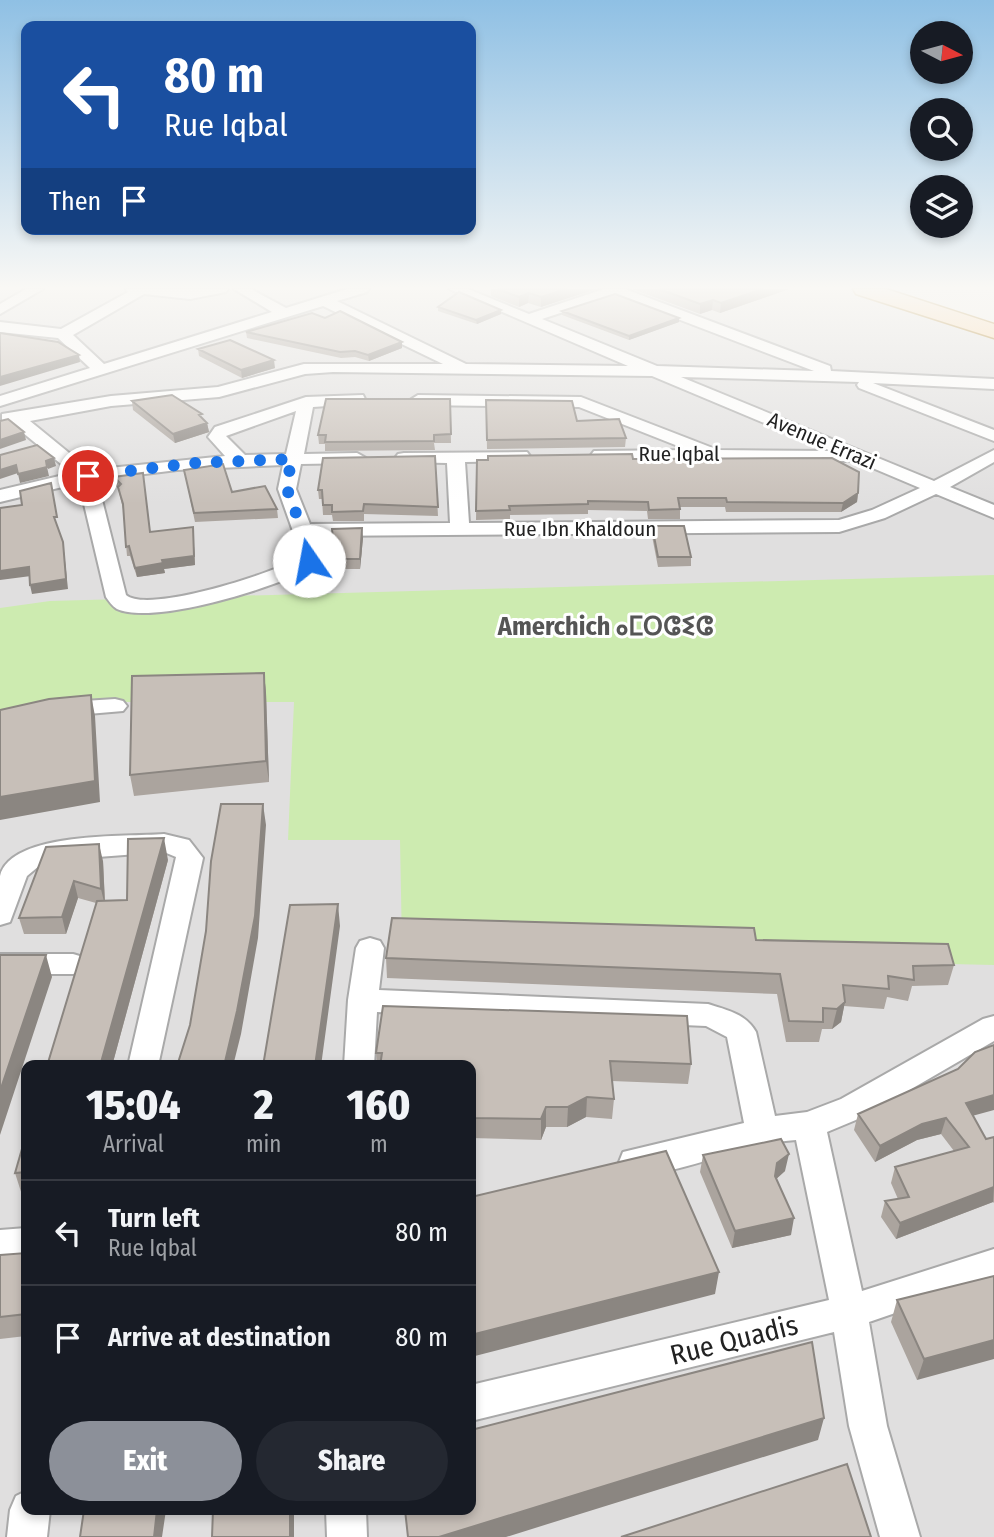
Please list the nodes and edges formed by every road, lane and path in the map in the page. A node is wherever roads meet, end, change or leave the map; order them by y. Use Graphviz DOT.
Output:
graph roads {
  1 [pos="92,361"];
  2 [pos="132,361"];
  3 [pos="449,361"];
  4 [pos="631,361"];
  5 [pos="801,361"];
  6 [pos="466,369"];
  7 [pos="102,370"];
  8 [pos="654,370"];
  9 [pos="841,376"];
  10 [pos="994,384"];
  11 [pos="374,400"];
  12 [pos="398,400"];
  13 [pos="0,401"];
  14 [pos="306,402"];
  15 [pos="8,418"];
  16 [pos="994,436"];
  17 [pos="45,442"];
  18 [pos="22,449"];
  19 [pos="710,453"];
  20 [pos="577,455"];
  21 [pos="994,455"];
  22 [pos="537,456"];
  23 [pos="856,456"];
  24 [pos="456,457"];
  25 [pos="291,459"];
  26 [pos="239,460"];
  27 [pos="88,476"];
  28 [pos="934,487"];
  29 [pos="0,496"];
  30 [pos="994,512"];
  31 [pos="302,530"];
  32 [pos="460,530"];
  33 [pos="115,706"];
  34 [pos="0,722"];
  35 [pos="0,915"];
  36 [pos="370,948"];
  37 [pos="0,964"];
  38 [pos="73,964"];
  39 [pos="363,1000"];
  40 [pos="994,1027"];
  41 [pos="144,1060"];
  42 [pos="359,1060"];
  43 [pos="809,1125"];
  44 [pos="762,1131"];
  45 [pos="607,1168"];
  46 [pos="21,1243"];
  47 [pos="0,1245"];
  48 [pos="994,1264"];
  49 [pos="849,1312"];
  50 [pos="476,1402"];
  51 [pos="29,1515"];
  52 [pos="346,1515"];
  53 [pos="27,1537"];
  54 [pos="347,1537"];
  55 [pos="900,1537"];
  1 -- 7 [label="street"];
  2 -- 7 [label="street"];
  3 -- 6 [label="street"];
  4 -- 8 [label="street, Avenue Errazi"];
  5 -- 9 [label="street"];
  6 -- 8 [label="street"];
  6 -- 15 [label="street"];
  7 -- 13 [label="street"];
  8 -- 9 [label="street"];
  8 -- 23 [label="street, Avenue Errazi"];
  9 -- 10 [label="street"];
  9 -- 16 [label="street"];
  11 -- 14 [label="street"];
  12 -- 19 [label="street"];
  14 -- 25 [label="street"];
  14 -- 26 [label="street"];
  15 -- 17 [label="street"];
  17 -- 18 [label="street"];
  17 -- 27 [label="street"];
  19 -- 20 [label="street, Rue Iqbal"];
  19 -- 23 [label="street, Rue Iqbal"];
  21 -- 28 [label="street, Rue Ibn Khaldoun"];
  22 -- 24 [label="street"];
  23 -- 28 [label="street, Avenue Errazi"];
  24 -- 25 [label="street"];
  24 -- 32 [label="street"];
  25 -- 26 [label="street"];
  25 -- 31 [label="street"];
  26 -- 27 [label="street"];
  27 -- 29 [label="street"];
  27 -- 31 [label="street"];
  28 -- 30 [label="street, Avenue Errazi"];
  28 -- 32 [label="street, Rue Ibn Khaldoun"];
  31 -- 32 [label="street, Rue Ibn Khaldoun"];
  33 -- 34 [label="street"];
  35 -- 41 [label="street"];
  36 -- 39 [label="street"];
  37 -- 38 [label="street"];
  39 -- 42 [label="street"];
  39 -- 44 [label="street"];
  40 -- 43 [label="street"];
  43 -- 44 [label="street"];
  43 -- 49 [label="street"];
  44 -- 45 [label="street"];
  46 -- 47 [label="street"];
  48 -- 49 [label="street, Rue Quadis"];
  49 -- 50 [label="street, Rue Quadis"];
  49 -- 55 [label="street"];
  51 -- 53 [label="street"];
  52 -- 54 [label="street"];
}
